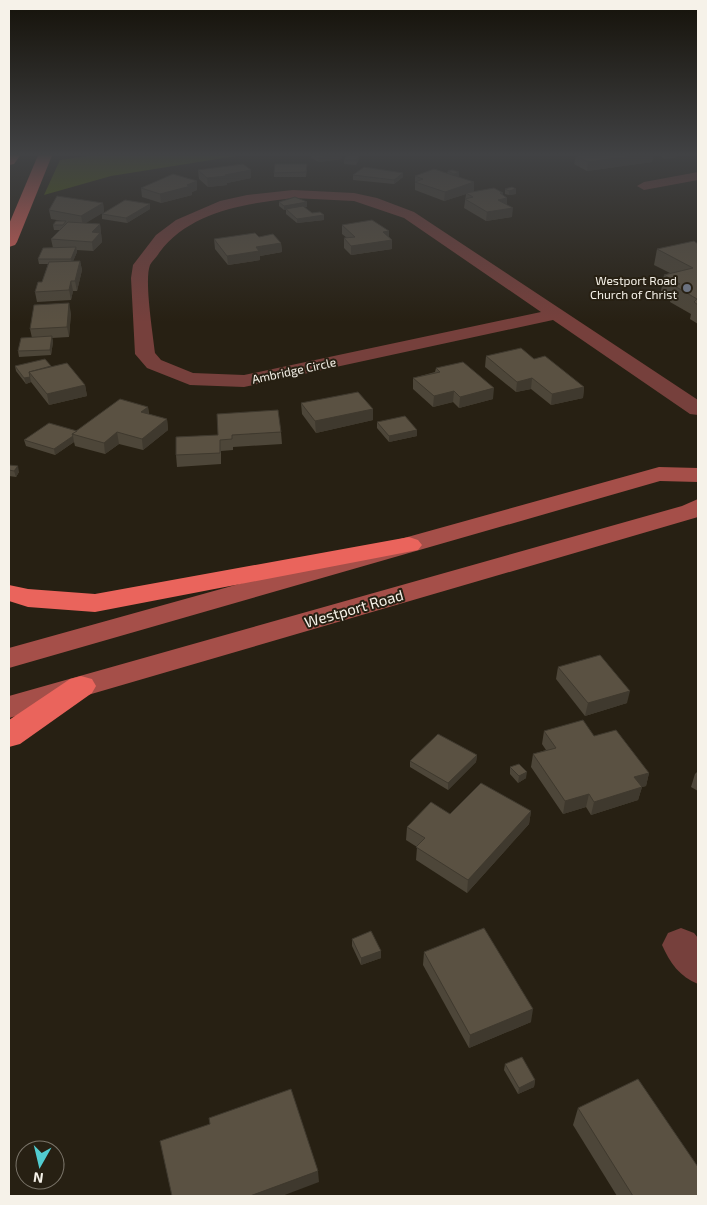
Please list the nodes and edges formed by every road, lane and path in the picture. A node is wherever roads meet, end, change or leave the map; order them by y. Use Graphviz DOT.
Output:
graph roads {
  1 [pos="23,209"];
  2 [pos="211,209"];
  3 [pos="394,209"];
  4 [pos="9,242"];
  5 [pos="556,314"];
  6 [pos="698,409"];
  7 [pos="698,475"];
  8 [pos="698,506"];
  9 [pos="409,545"];
  10 [pos="9,592"];
  11 [pos="9,658"];
  12 [pos="81,686"];
  13 [pos="9,707"];
  14 [pos="9,736"];
  1 -- 4 [label="highway"];
  2 -- 5 [label="street, Ambridge Circle"];
  3 -- 5 [label="street, Ambridge Circle"];
  5 -- 6 [label="street, Ambridge Circle"];
  7 -- 9 [label="main road"];
  8 -- 12 [label="main road, Westport Road"];
  9 -- 10 [label="highway"];
  9 -- 11 [label="main road"];
  12 -- 13 [label="main road, Westport Road"];
  12 -- 14 [label="highway"];
}
